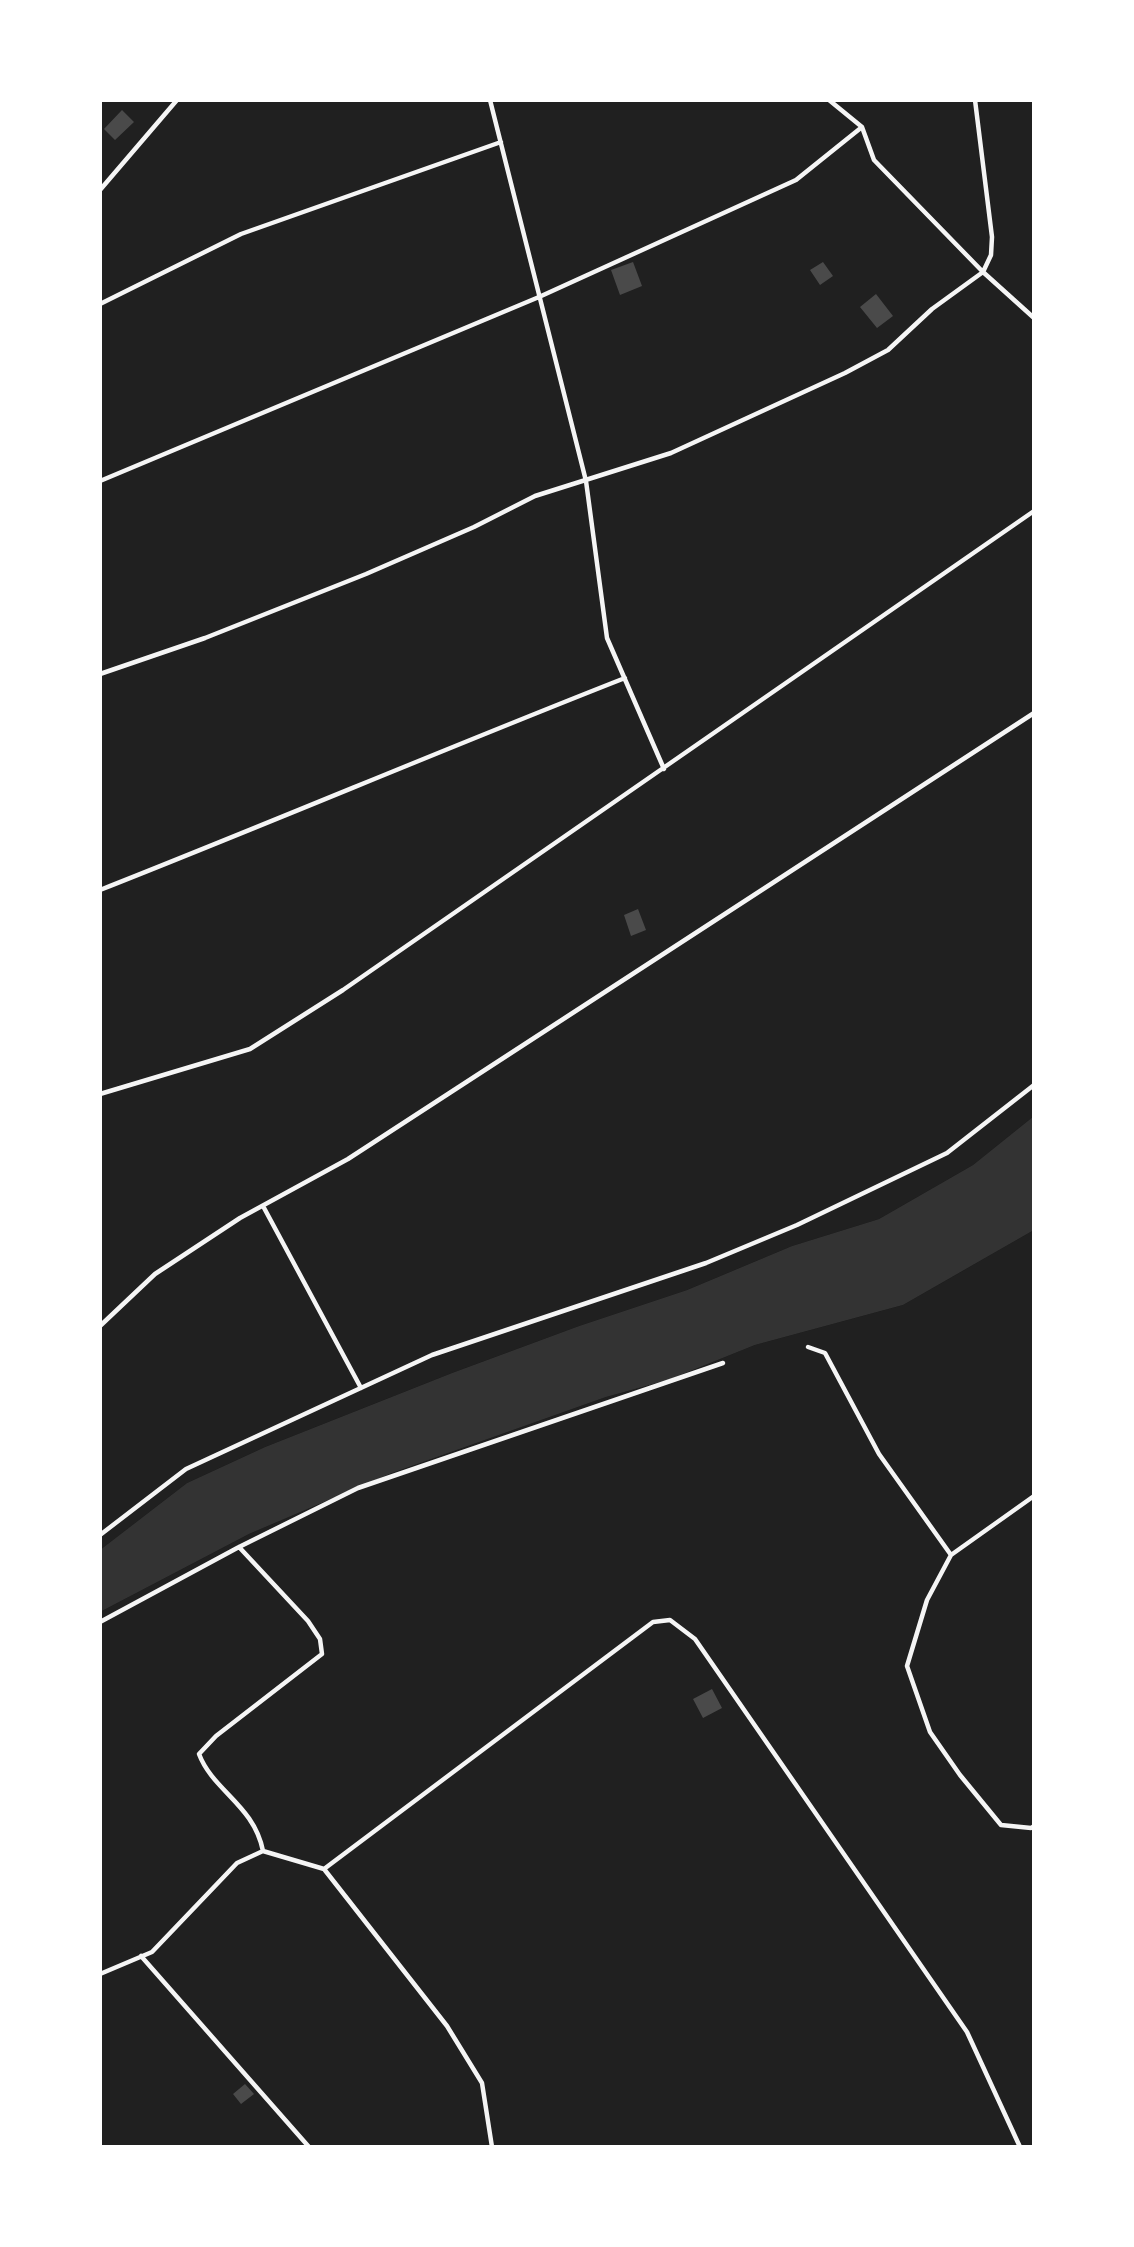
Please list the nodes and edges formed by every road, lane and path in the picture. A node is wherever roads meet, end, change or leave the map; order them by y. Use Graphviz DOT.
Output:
graph roads {
  1 [pos="177,100"];
  2 [pos="491,100"];
  3 [pos="829,100"];
  4 [pos="975,100"];
  5 [pos="862,127"];
  6 [pos="501,142"];
  7 [pos="100,190"];
  8 [pos="983,272"];
  9 [pos="539,297"];
  10 [pos="100,304"];
  11 [pos="1034,318"];
  12 [pos="100,481"];
  13 [pos="586,481"];
  14 [pos="1034,511"];
  15 [pos="100,674"];
  16 [pos="625,678"];
  17 [pos="1034,713"];
  18 [pos="664,769"];
  19 [pos="100,890"];
  20 [pos="1034,1085"];
  21 [pos="100,1094"];
  22 [pos="263,1206"];
  23 [pos="100,1326"];
  24 [pos="808,1348"];
  25 [pos="723,1363"];
  26 [pos="361,1388"];
  27 [pos="1034,1496"];
  28 [pos="100,1535"];
  29 [pos="239,1547"];
  30 [pos="951,1555"];
  31 [pos="100,1622"];
  32 [pos="1034,1826"];
  33 [pos="263,1851"];
  34 [pos="324,1869"];
  35 [pos="141,1956"];
  36 [pos="100,1974"];
  37 [pos="309,2147"];
  38 [pos="492,2147"];
  39 [pos="1020,2147"];
  1 -- 7 [label="lane"];
  2 -- 6 [label="lane"];
  3 -- 5 [label="lane"];
  4 -- 8 [label="lane"];
  5 -- 8 [label="lane"];
  5 -- 9 [label="lane"];
  6 -- 9 [label="lane"];
  6 -- 10 [label="lane"];
  8 -- 11 [label="lane"];
  8 -- 13 [label="lane"];
  9 -- 12 [label="lane"];
  9 -- 13 [label="lane"];
  13 -- 15 [label="lane"];
  13 -- 16 [label="lane"];
  14 -- 18 [label="lane"];
  16 -- 18 [label="lane"];
  16 -- 19 [label="lane"];
  17 -- 22 [label="lane"];
  18 -- 21 [label="lane"];
  20 -- 26 [label="lane"];
  22 -- 23 [label="lane"];
  22 -- 26 [label="lane"];
  24 -- 30 [label="lane"];
  25 -- 29 [label="lane"];
  26 -- 28 [label="lane"];
  27 -- 30 [label="lane"];
  29 -- 31 [label="lane"];
  29 -- 33 [label="lane"];
  30 -- 32 [label="lane"];
  33 -- 34 [label="lane"];
  33 -- 35 [label="lane"];
  34 -- 38 [label="lane"];
  34 -- 39 [label="lane"];
  35 -- 36 [label="lane"];
  35 -- 37 [label="lane"];
}
